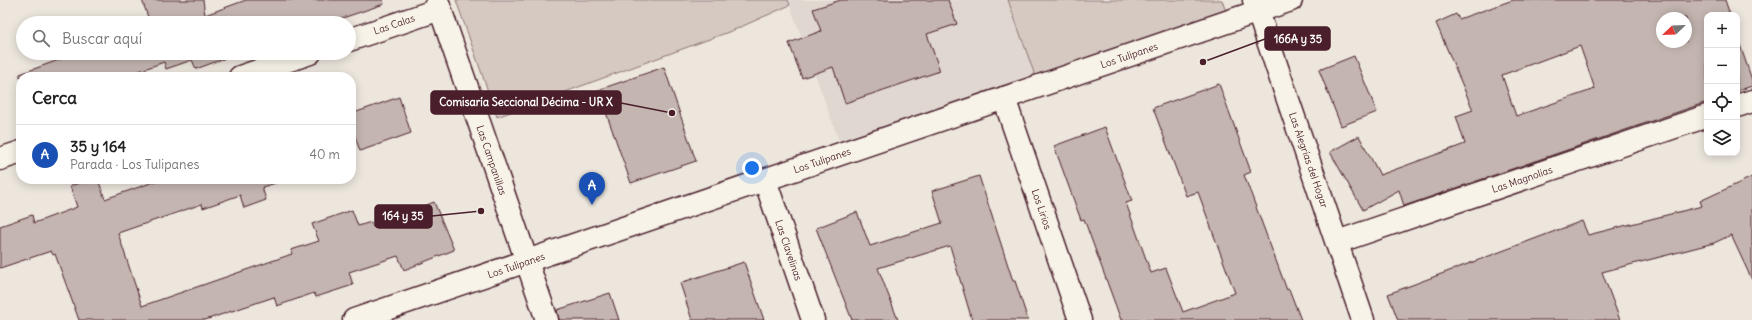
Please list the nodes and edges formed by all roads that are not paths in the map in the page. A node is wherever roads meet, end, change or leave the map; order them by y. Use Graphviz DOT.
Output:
graph roads {
  1 [pos="1291,0"];
  2 [pos="438,4"];
  3 [pos="1256,6"];
  4 [pos="356,37"];
  5 [pos="290,60"];
  6 [pos="255,72"];
  7 [pos="1004,98"];
  8 [pos="1752,101"];
  9 [pos="1740,105"];
  10 [pos="1704,117"];
  11 [pos="16,154"];
  12 [pos="0,159"];
  13 [pos="765,180"];
  14 [pos="1337,242"];
  15 [pos="526,261"];
  16 [pos="354,320"];
  17 [pos="547,320"];
  18 [pos="813,320"];
  19 [pos="1080,320"];
  20 [pos="1364,320"];
  1 -- 3 [label="street, Los Tulipanes"];
  2 -- 4 [label="street, Las Calas"];
  2 -- 15 [label="street, Las Campanillas"];
  3 -- 7 [label="street, Los Tulipanes"];
  3 -- 14 [label="street, Las Alegrías del Hogar"];
  5 -- 6 [label="street"];
  7 -- 13 [label="street, Los Tulipanes"];
  7 -- 19 [label="street, Los Lirios"];
  8 -- 9 [label="street"];
  10 -- 14 [label="street, Las Magnolias"];
  11 -- 12 [label="street"];
  13 -- 15 [label="street, Los Tulipanes"];
  13 -- 18 [label="street, Las Clavelinas"];
  14 -- 20 [label="street, Las Alegrías del Hogar"];
  15 -- 16 [label="street, Los Tulipanes"];
  15 -- 17 [label="street, Las Campanillas"];
}
